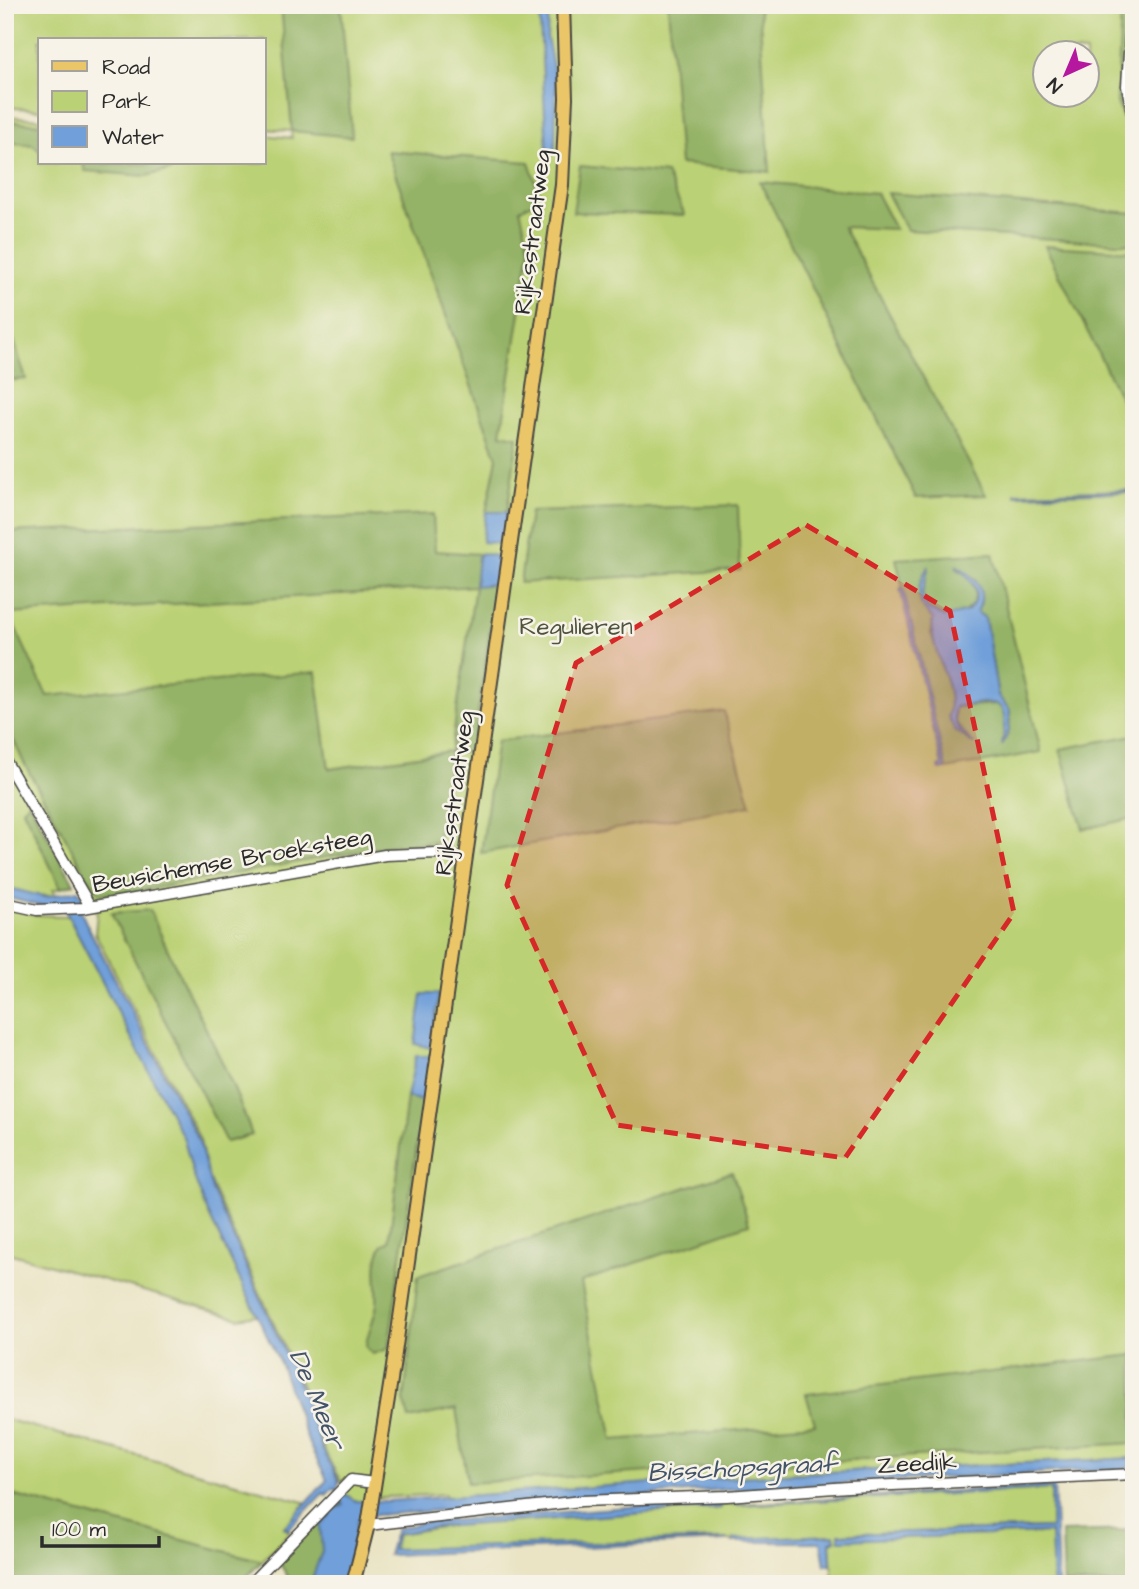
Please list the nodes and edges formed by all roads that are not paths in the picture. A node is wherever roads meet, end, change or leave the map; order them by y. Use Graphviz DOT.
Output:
graph roads {
  1 [pos="563,5"];
  2 [pos="1132,5"];
  3 [pos="1134,122"];
  4 [pos="5,760"];
  5 [pos="466,858"];
  6 [pos="5,903"];
  7 [pos="86,907"];
  8 [pos="1134,1474"];
  9 [pos="374,1483"];
  10 [pos="369,1521"];
  11 [pos="250,1584"];
  12 [pos="353,1584"];
  1 -- 5 [label="main road, Rijksstraatweg"];
  2 -- 3 [label="street"];
  4 -- 7 [label="street"];
  5 -- 7 [label="street, Beusichemse Broeksteeg"];
  5 -- 9 [label="main road, Rijksstraatweg"];
  6 -- 7 [label="street, Beusichemse Broeksteeg"];
  8 -- 10 [label="street, Zeedijk"];
  9 -- 10 [label="main road, Rijksstraatweg"];
  9 -- 11 [label="street"];
  10 -- 12 [label="main road, Rijksstraatweg"];
}
